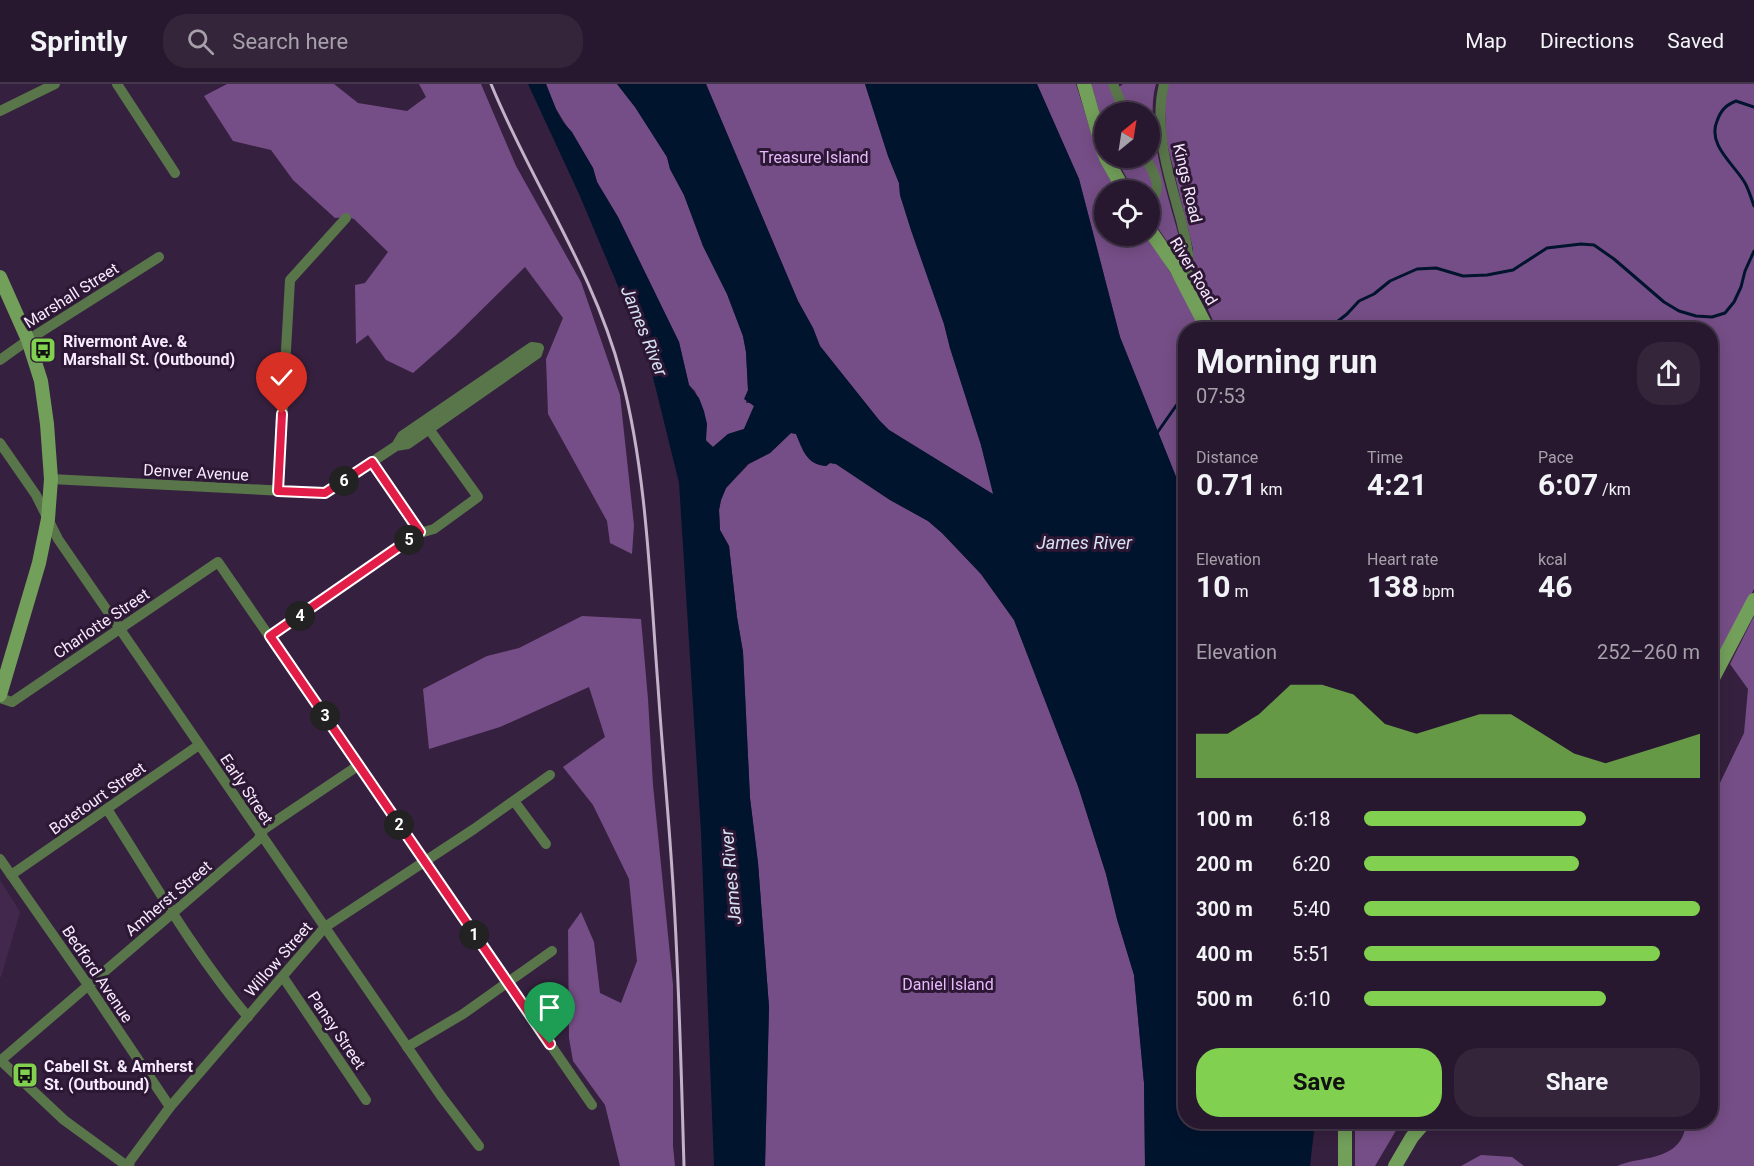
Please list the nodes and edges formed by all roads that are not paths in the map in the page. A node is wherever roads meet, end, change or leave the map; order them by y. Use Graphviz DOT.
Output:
graph roads {
  1 [pos="55,84"];
  2 [pos="117,84"];
  3 [pos="1084,84"];
  4 [pos="1113,84"];
  5 [pos="1164,84"];
  6 [pos="1121,102"];
  7 [pos="0,111"];
  8 [pos="1094,118"];
  9 [pos="175,173"];
  10 [pos="346,218"];
  11 [pos="1160,246"];
  12 [pos="159,257"];
  13 [pos="0,277"];
  14 [pos="1187,288"];
  15 [pos="1204,322"];
  16 [pos="28,340"];
  17 [pos="0,360"];
  18 [pos="429,429"];
  19 [pos="0,443"];
  20 [pos="396,446"];
  21 [pos="372,462"];
  22 [pos="51,479"];
  23 [pos="278,491"];
  24 [pos="48,519"];
  25 [pos="420,532"];
  26 [pos="1754,600"];
  27 [pos="120,629"];
  28 [pos="270,636"];
  29 [pos="3,667"];
  30 [pos="1718,669"];
  31 [pos="0,697"];
  32 [pos="199,745"];
  33 [pos="359,765"];
  34 [pos="550,775"];
  35 [pos="514,801"];
  36 [pos="107,808"];
  37 [pos="261,835"];
  38 [pos="546,844"];
  39 [pos="0,859"];
  40 [pos="424,862"];
  41 [pos="11,875"];
  42 [pos="172,913"];
  43 [pos="325,927"];
  44 [pos="552,951"];
  45 [pos="283,977"];
  46 [pos="507,983"];
  47 [pos="88,984"];
  48 [pos="248,1017"];
  49 [pos="407,1047"];
  50 [pos="0,1060"];
  51 [pos="366,1100"];
  52 [pos="592,1105"];
  53 [pos="170,1107"];
  54 [pos="1345,1129"];
  55 [pos="1419,1129"];
  56 [pos="479,1146"];
  57 [pos="128,1166"];
  58 [pos="1345,1166"];
  59 [pos="1395,1166"];
  1 -- 7 [label="street"];
  2 -- 9 [label="street"];
  3 -- 8 [label="main road"];
  4 -- 6 [label="street"];
  5 -- 14 [label="street, Kings Road"];
  10 -- 23 [label="street"];
  11 -- 14 [label="main road, River Road"];
  12 -- 16 [label="street, Marshall Street"];
  13 -- 16 [label="main road"];
  14 -- 15 [label="main road, River Road"];
  16 -- 17 [label="street, Marshall Street"];
  16 -- 22 [label="main road"];
  18 -- 20 [label="street, Denver Avenue"];
  18 -- 20 [label="street, Denver Avenue"];
  18 -- 25 [label="street"];
  19 -- 24 [label="street, Early Street"];
  20 -- 21 [label="street, Denver Avenue"];
  21 -- 23 [label="street, Denver Avenue"];
  21 -- 25 [label="street"];
  22 -- 23 [label="street, Denver Avenue"];
  22 -- 24 [label="main road"];
  24 -- 27 [label="street, Early Street"];
  24 -- 29 [label="main road"];
  25 -- 28 [label="street"];
  26 -- 30 [label="main road"];
  27 -- 28 [label="street, Charlotte Street"];
  27 -- 31 [label="street, Charlotte Street"];
  27 -- 32 [label="street, Early Street"];
  28 -- 33 [label="street"];
  29 -- 31 [label="main road"];
  32 -- 36 [label="street, Botetourt Street"];
  32 -- 37 [label="street, Early Street"];
  33 -- 37 [label="street, Amherst Street"];
  33 -- 40 [label="street"];
  34 -- 35 [label="street, Willow Street"];
  35 -- 38 [label="street"];
  35 -- 40 [label="street, Willow Street"];
  36 -- 41 [label="street, Botetourt Street"];
  36 -- 42 [label="street"];
  37 -- 42 [label="street, Amherst Street"];
  37 -- 43 [label="street, Early Street"];
  39 -- 41 [label="street, Bedford Avenue"];
  40 -- 43 [label="street, Willow Street"];
  40 -- 46 [label="street"];
  41 -- 47 [label="street, Bedford Avenue"];
  42 -- 47 [label="street, Amherst Street"];
  42 -- 48 [label="street"];
  43 -- 45 [label="street, Willow Street"];
  43 -- 49 [label="street, Early Street"];
  44 -- 46 [label="street"];
  45 -- 48 [label="street, Willow Street"];
  45 -- 51 [label="street, Pansy Street"];
  46 -- 49 [label="street"];
  46 -- 52 [label="street"];
  47 -- 50 [label="street, Amherst Street"];
  47 -- 53 [label="street, Bedford Avenue"];
  48 -- 53 [label="street, Willow Street"];
  49 -- 56 [label="street, Early Street"];
  50 -- 57 [label="street"];
  53 -- 57 [label="street, Willow Street"];
  54 -- 58 [label="main road"];
  55 -- 59 [label="main road"];
}
